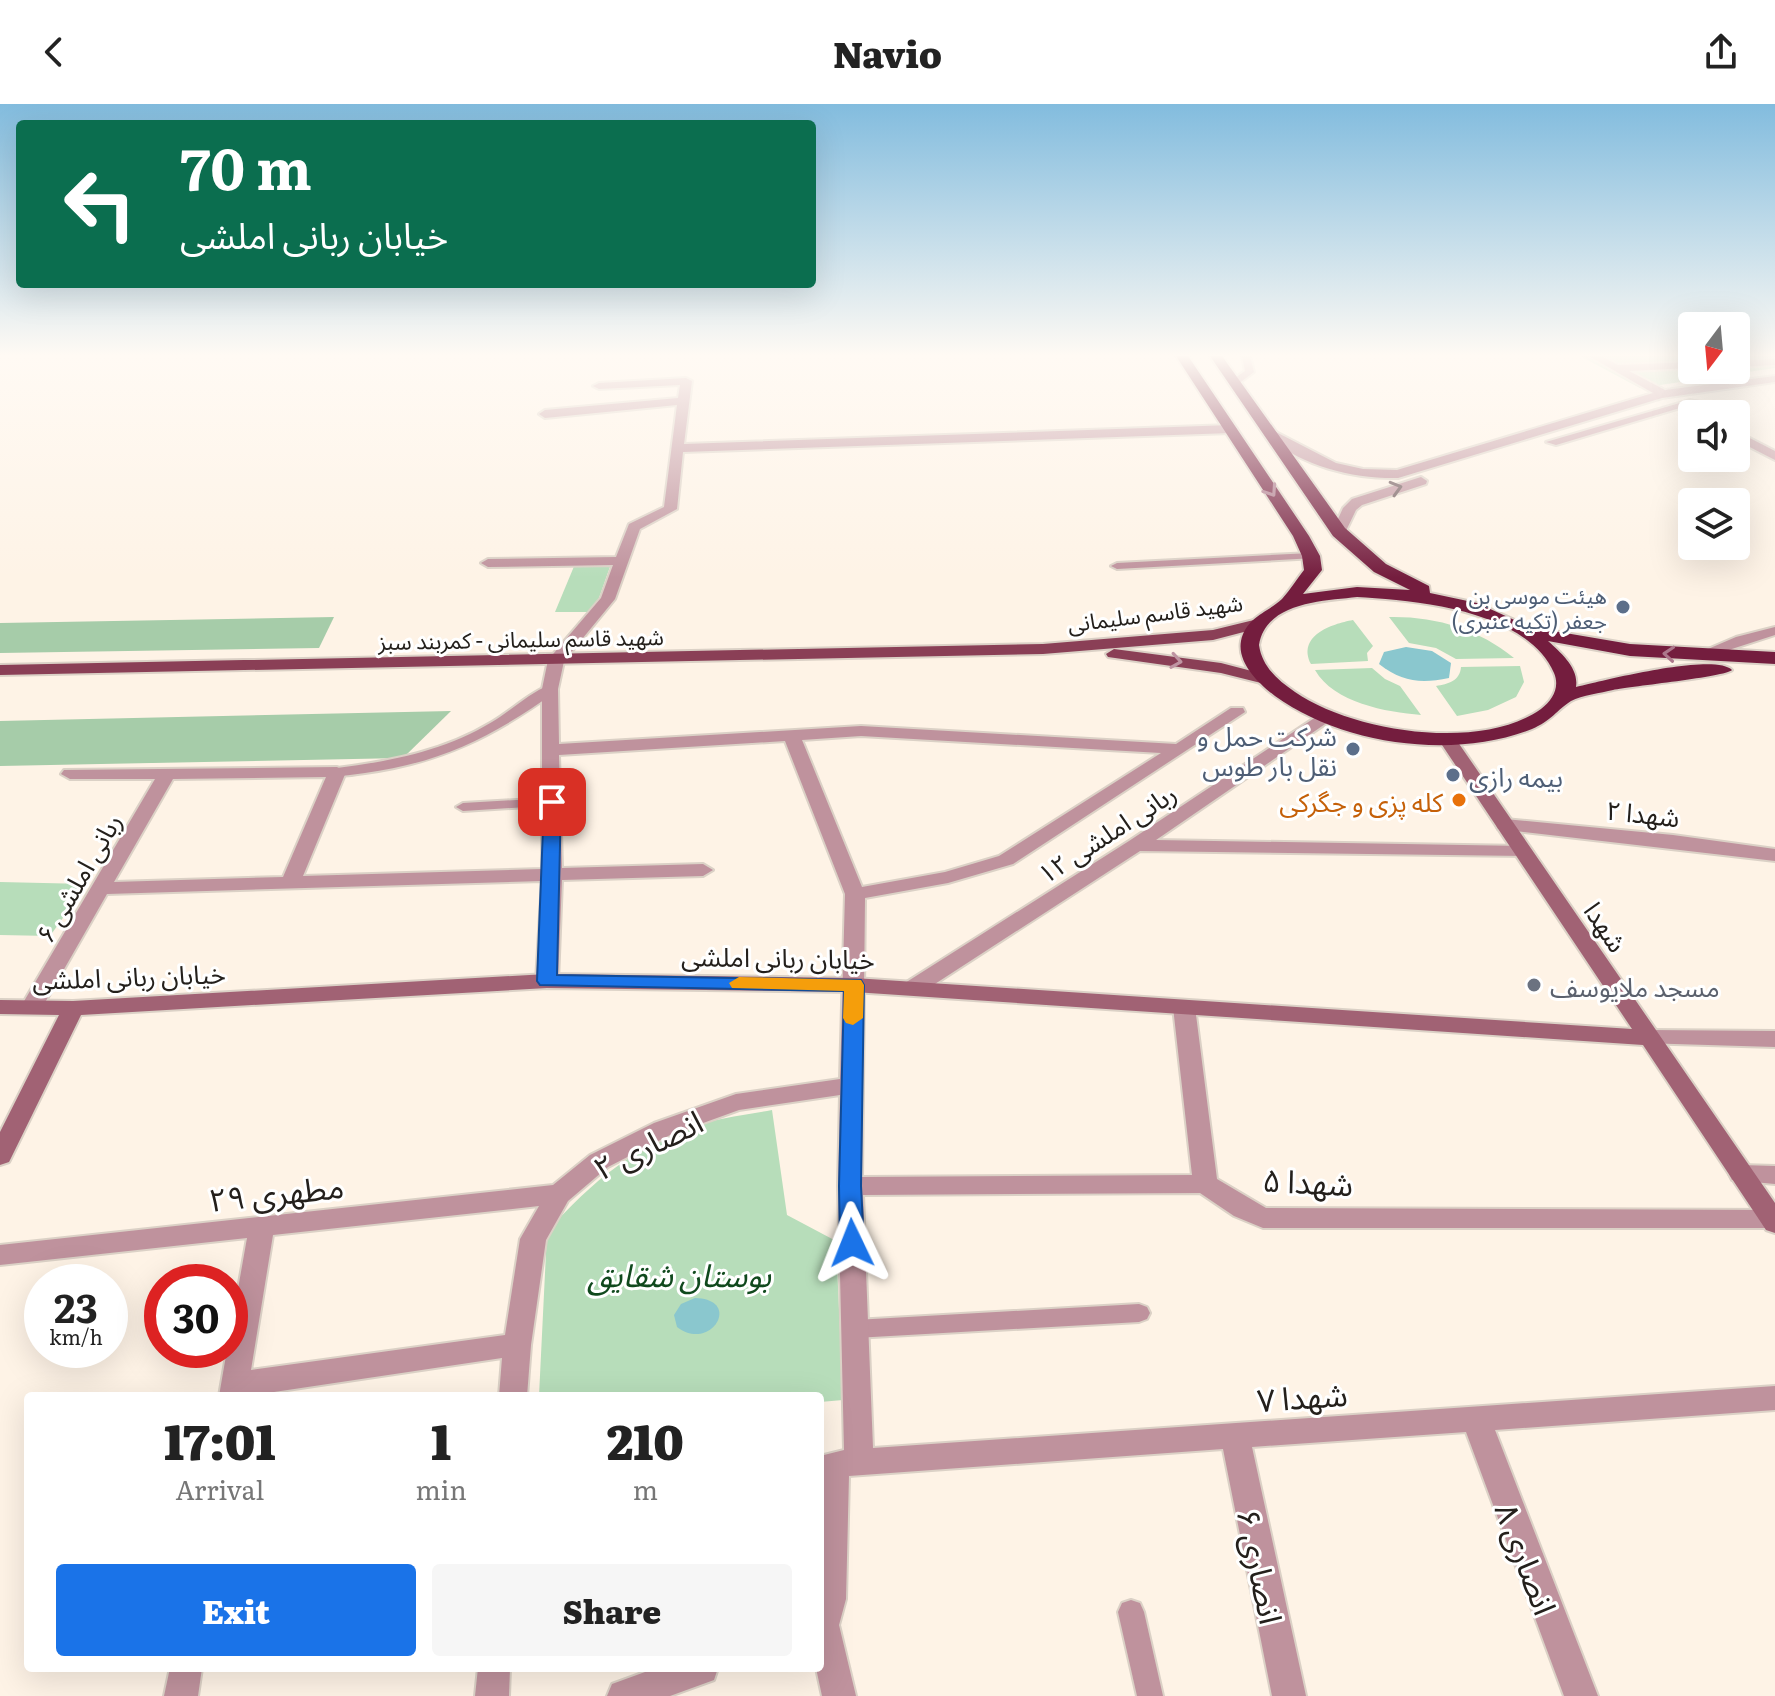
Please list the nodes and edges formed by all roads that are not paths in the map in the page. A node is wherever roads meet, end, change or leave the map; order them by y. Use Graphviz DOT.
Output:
graph roads {
  1 [pos="681,430"];
  2 [pos="1193,430"];
  3 [pos="1232,430"];
  4 [pos="1269,430"];
  5 [pos="1543,430"];
  6 [pos="1592,430"];
  7 [pos="1272,435"];
  8 [pos="1750,443"];
  9 [pos="679,448"];
  10 [pos="1775,456"];
  11 [pos="1339,532"];
  12 [pos="1311,556"];
  13 [pos="622,561"];
  14 [pos="488,563"];
  15 [pos="1117,566"];
  16 [pos="1443,600"];
  17 [pos="1286,605"];
  18 [pos="1258,624"];
  19 [pos="1523,630"];
  20 [pos="1775,631"];
  21 [pos="1043,649"];
  22 [pos="1700,655"];
  23 [pos="556,660"];
  24 [pos="1774,660"];
  25 [pos="0,670"];
  26 [pos="1265,679"];
  27 [pos="550,689"];
  28 [pos="1564,697"];
  29 [pos="1237,712"];
  30 [pos="1325,716"];
  31 [pos="792,736"];
  32 [pos="1447,739"];
  33 [pos="1179,749"];
  34 [pos="553,750"];
  35 [pos="337,772"];
  36 [pos="167,773"];
  37 [pos="70,774"];
  38 [pos="552,802"];
  39 [pos="463,807"];
  40 [pos="1505,825"];
  41 [pos="1136,845"];
  42 [pos="1523,852"];
  43 [pos="1775,855"];
  44 [pos="703,870"];
  45 [pos="552,874"];
  46 [pos="291,882"];
  47 [pos="100,888"];
  48 [pos="855,894"];
  49 [pos="547,981"];
  50 [pos="854,985"];
  51 [pos="913,988"];
  52 [pos="0,1007"];
  53 [pos="1184,1007"];
  54 [pos="31,1008"];
  55 [pos="73,1008"];
  56 [pos="1649,1038"];
  57 [pos="1775,1039"];
  58 [pos="852,1085"];
  59 [pos="0,1156"];
  60 [pos="1741,1174"];
  61 [pos="1775,1175"];
  62 [pos="1205,1184"];
  63 [pos="850,1186"];
  64 [pos="559,1194"];
  65 [pos="1773,1220"];
  66 [pos="262,1227"];
  67 [pos="0,1255"];
  68 [pos="1139,1313"];
  69 [pos="855,1329"];
  70 [pos="517,1345"];
  71 [pos="234,1390"];
  72 [pos="513,1392"];
  73 [pos="1775,1398"];
  74 [pos="1476,1419"];
  75 [pos="1235,1436"];
  76 [pos="846,1463"];
  77 [pos="1131,1612"];
  78 [pos="824,1616"];
  79 [pos="824,1637"];
  80 [pos="185,1672"];
  81 [pos="494,1672"];
  82 [pos="691,1672"];
  83 [pos="181,1696"];
  84 [pos="492,1696"];
  85 [pos="624,1696"];
  86 [pos="839,1696"];
  87 [pos="1150,1696"];
  88 [pos="1289,1696"];
  89 [pos="1581,1696"];
  1 -- 9 [label="street"];
  2 -- 9 [label="street"];
  3 -- 12 [label="highway, one-way"];
  4 -- 7 [label="highway"];
  5 -- 7 [label="street"];
  11 -- 6 [label="street, one-way"];
  7 -- 11 [label="highway"];
  8 -- 10 [label="street"];
  9 -- 13 [label="street"];
  11 -- 16 [label="highway"];
  12 -- 15 [label="lane"];
  12 -- 17 [label="highway"];
  13 -- 14 [label="street"];
  13 -- 23 [label="street"];
  16 -- 17 [label="highway"];
  16 -- 19 [label="highway"];
  17 -- 18 [label="highway"];
  18 -- 21 [label="main road, شهید قاسم سلیمانی"];
  18 -- 26 [label="highway"];
  22 -- 19 [label="highway, one-way"];
  19 -- 28 [label="highway"];
  20 -- 22 [label="lane"];
  21 -- 23 [label="main road, شهید قاسم سلیمانی - کمربند سبز"];
  21 -- 26 [label="main road, شهید قاسم سلیمانی, one-way"];
  22 -- 24 [label="highway"];
  23 -- 25 [label="main road, شهید قاسم سلیمانی - کمربند سبز"];
  23 -- 27 [label="street"];
  24 -- 28 [label="highway"];
  26 -- 30 [label="highway"];
  27 -- 34 [label="street"];
  27 -- 35 [label="lane"];
  28 -- 32 [label="highway"];
  29 -- 33 [label="street"];
  30 -- 32 [label="highway"];
  30 -- 41 [label="street, ربانی املشی ۱۲"];
  31 -- 33 [label="street"];
  31 -- 34 [label="street"];
  31 -- 48 [label="street"];
  32 -- 40 [label="street, شهدا"];
  33 -- 48 [label="street"];
  34 -- 38 [label="street"];
  35 -- 36 [label="street"];
  35 -- 46 [label="street"];
  36 -- 37 [label="street"];
  36 -- 47 [label="street, ربانی املشی ۶"];
  38 -- 39 [label="lane"];
  38 -- 45 [label="street"];
  40 -- 42 [label="street, شهدا"];
  40 -- 43 [label="street, شهدا ۲"];
  41 -- 42 [label="street"];
  41 -- 51 [label="street, ربانی املشی ۱۲"];
  42 -- 56 [label="street, شهدا"];
  44 -- 45 [label="street"];
  45 -- 46 [label="street"];
  45 -- 49 [label="street"];
  46 -- 47 [label="street"];
  47 -- 54 [label="street, ربانی املشی ۶"];
  48 -- 50 [label="street"];
  49 -- 50 [label="street, خیابان ربانی املشی"];
  49 -- 55 [label="street, خیابان ربانی املشی"];
  50 -- 51 [label="street, خیابان ربانی املشی"];
  50 -- 58 [label="street"];
  51 -- 53 [label="street, خیابان ربانی املشی"];
  52 -- 54 [label="street, خیابان ربانی املشی"];
  53 -- 56 [label="street, خیابان ربانی املشی"];
  53 -- 62 [label="street"];
  54 -- 55 [label="street, خیابان ربانی املشی"];
  55 -- 59 [label="street"];
  56 -- 57 [label="street"];
  56 -- 60 [label="street, شهدا"];
  58 -- 63 [label="street"];
  58 -- 64 [label="street, انصاری ۲"];
  60 -- 61 [label="street"];
  60 -- 65 [label="street, شهدا"];
  62 -- 63 [label="street"];
  62 -- 65 [label="street, شهدا ۵"];
  63 -- 69 [label="street"];
  64 -- 66 [label="street, مطهری ۲۹"];
  64 -- 70 [label="street, انصاری ۲"];
  66 -- 67 [label="street, مطهری ۲۹"];
  66 -- 71 [label="street"];
  68 -- 69 [label="lane"];
  69 -- 76 [label="street"];
  70 -- 71 [label="street"];
  70 -- 72 [label="street, انصاری ۲"];
  73 -- 74 [label="street, شهدا ۷"];
  74 -- 75 [label="street, شهدا ۷"];
  74 -- 89 [label="street, انصاری ۸"];
  75 -- 76 [label="street, شهدا ۷"];
  75 -- 88 [label="street, انصاری ۶"];
  76 -- 78 [label="street"];
  77 -- 87 [label="lane"];
  79 -- 86 [label="street"];
  80 -- 83 [label="street"];
  81 -- 84 [label="street"];
  82 -- 85 [label="street"];
}
